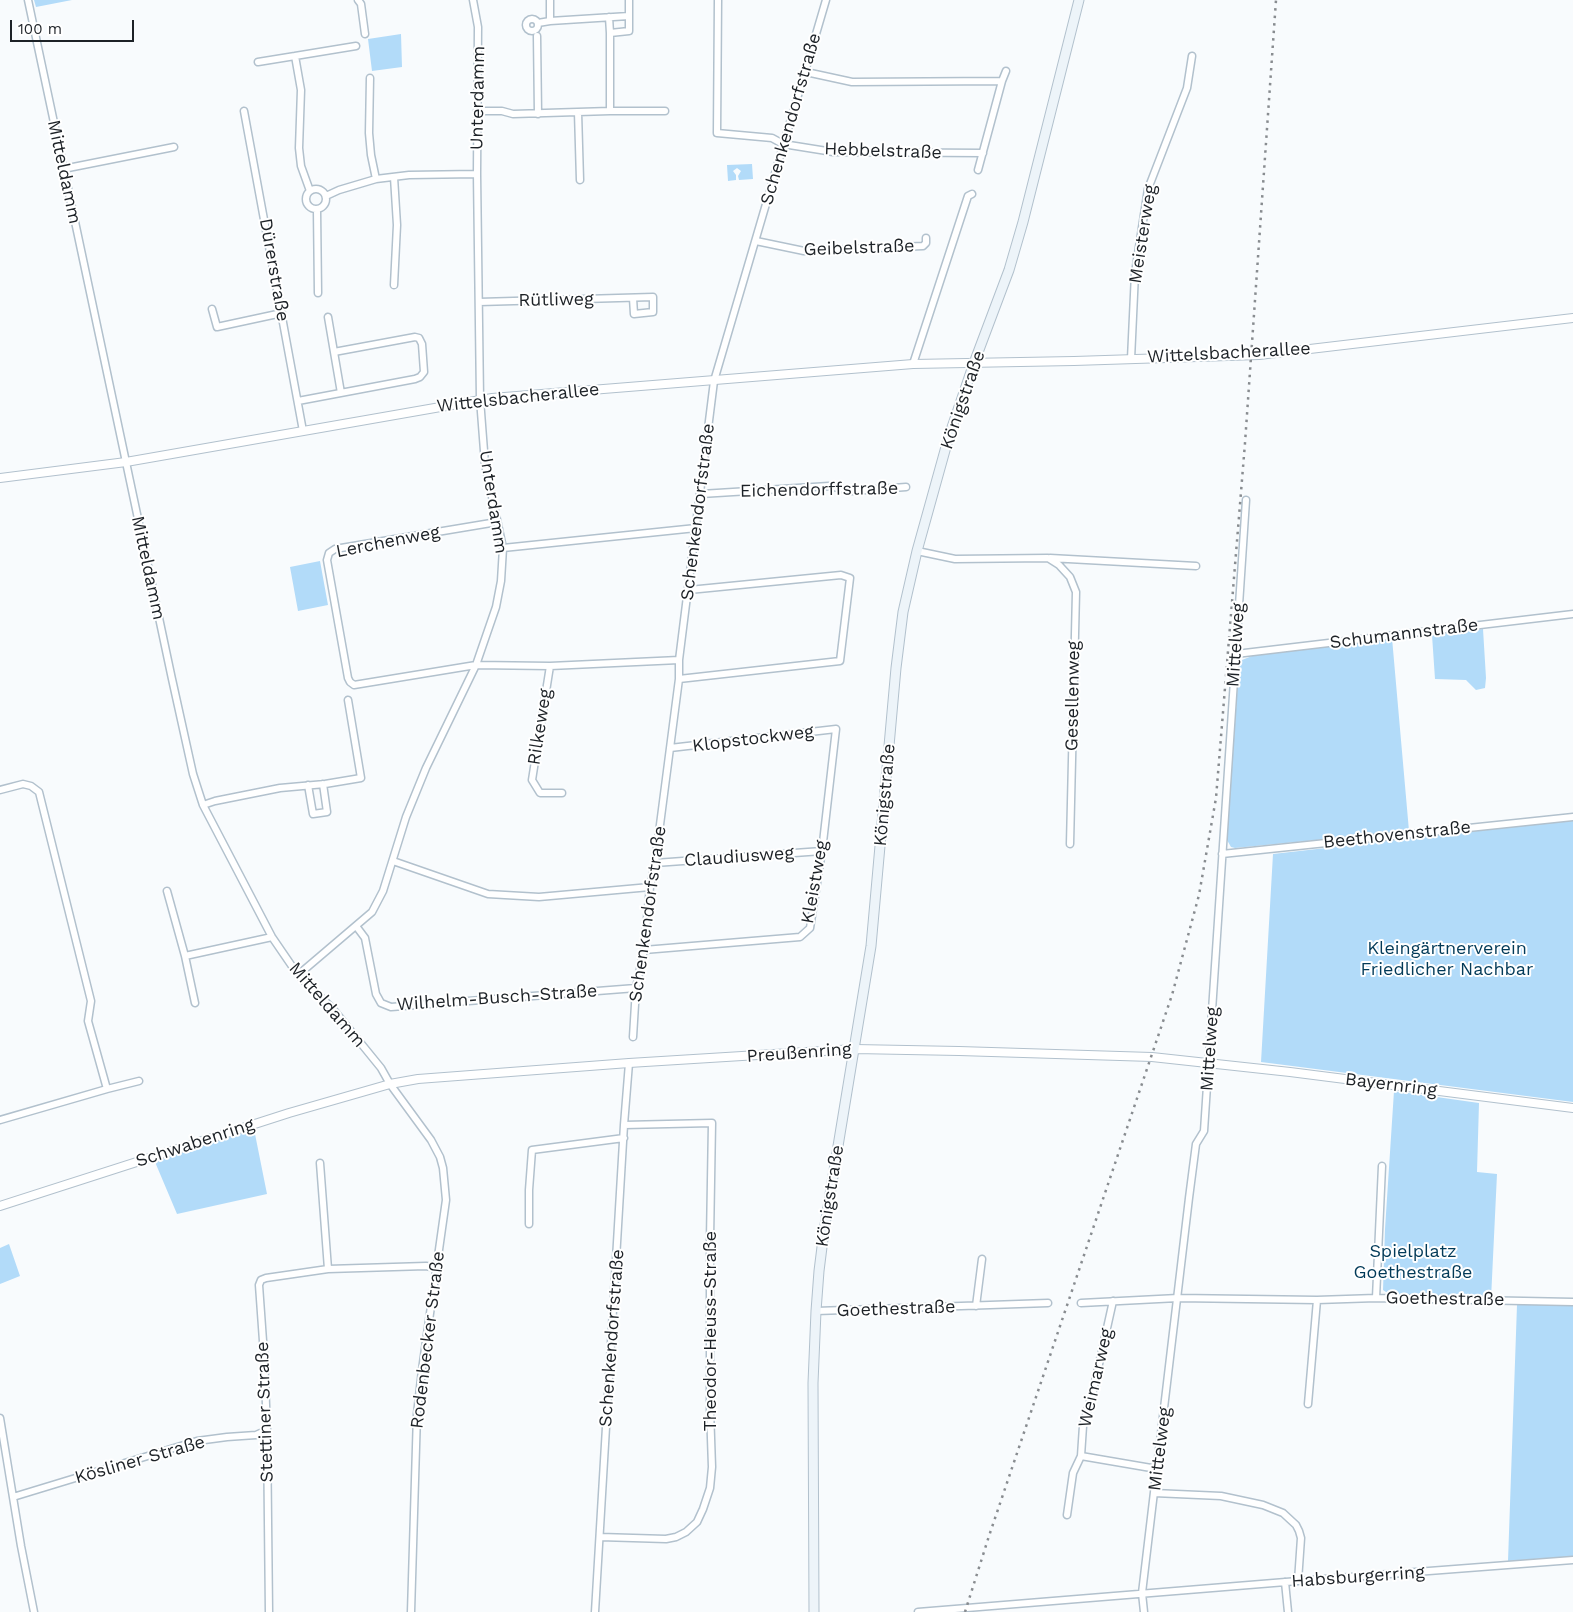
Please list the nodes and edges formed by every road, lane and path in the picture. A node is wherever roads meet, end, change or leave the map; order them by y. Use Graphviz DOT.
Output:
graph roads {
  1 [pos="28,0"];
  2 [pos="358,0"];
  3 [pos="473,0"];
  4 [pos="550,0"];
  5 [pos="629,0"];
  6 [pos="718,0"];
  7 [pos="826,0"];
  8 [pos="1079,0"];
  9 [pos="629,16"];
  10 [pos="609,17"];
  11 [pos="550,21"];
  12 [pos="538,23"];
  13 [pos="610,33"];
  14 [pos="366,34"];
  15 [pos="537,36"];
  16 [pos="356,46"];
  17 [pos="295,56"];
  18 [pos="1192,56"];
  19 [pos="258,62"];
  20 [pos="1006,71"];
  21 [pos="806,72"];
  22 [pos="370,78"];
  23 [pos="1002,81"];
  24 [pos="244,110"];
  25 [pos="477,111"];
  26 [pos="610,111"];
  27 [pos="665,111"];
  28 [pos="578,112"];
  29 [pos="538,114"];
  30 [pos="783,144"];
  31 [pos="174,147"];
  32 [pos="983,153"];
  33 [pos="63,169"];
  34 [pos="978,170"];
  35 [pos="476,174"];
  36 [pos="394,177"];
  37 [pos="376,179"];
  38 [pos="580,180"];
  39 [pos="310,191"];
  40 [pos="972,194"];
  41 [pos="326,196"];
  42 [pos="317,210"];
  43 [pos="926,238"];
  44 [pos="756,241"];
  45 [pos="394,284"];
  46 [pos="318,293"];
  47 [pos="633,298"];
  48 [pos="479,302"];
  49 [pos="212,309"];
  50 [pos="282,313"];
  51 [pos="328,317"];
  52 [pos="1573,318"];
  53 [pos="334,352"];
  54 [pos="1131,359"];
  55 [pos="974,363"];
  56 [pos="913,364"];
  57 [pos="714,381"];
  58 [pos="342,393"];
  59 [pos="480,399"];
  60 [pos="298,401"];
  61 [pos="302,431"];
  62 [pos="126,462"];
  63 [pos="0,478"];
  64 [pos="906,487"];
  65 [pos="701,494"];
  66 [pos="1246,500"];
  67 [pos="497,522"];
  68 [pos="696,528"];
  69 [pos="503,548"];
  70 [pos="917,552"];
  71 [pos="1048,558"];
  72 [pos="1196,566"];
  73 [pos="688,590"];
  74 [pos="1573,614"];
  75 [pos="1236,654"];
  76 [pos="679,660"];
  77 [pos="476,665"];
  78 [pos="550,666"];
  79 [pos="679,679"];
  80 [pos="348,700"];
  81 [pos="836,729"];
  82 [pos="670,748"];
  83 [pos="323,784"];
  84 [pos="308,785"];
  85 [pos="0,790"];
  86 [pos="562,793"];
  87 [pos="203,805"];
  88 [pos="1573,817"];
  89 [pos="1070,844"];
  90 [pos="822,851"];
  91 [pos="1222,854"];
  92 [pos="393,861"];
  93 [pos="655,863"];
  94 [pos="650,887"];
  95 [pos="166,891"];
  96 [pos="356,926"];
  97 [pos="272,937"];
  98 [pos="644,950"];
  99 [pos="185,956"];
  100 [pos="298,975"];
  101 [pos="636,988"];
  102 [pos="195,1004"];
  103 [pos="633,1037"];
  104 [pos="855,1049"];
  105 [pos="1209,1062"];
  106 [pos="629,1063"];
  107 [pos="139,1081"];
  108 [pos="390,1084"];
  109 [pos="107,1089"];
  110 [pos="1573,1108"];
  111 [pos="0,1120"];
  112 [pos="624,1125"];
  113 [pos="624,1138"];
  114 [pos="320,1163"];
  115 [pos="1382,1166"];
  116 [pos="0,1206"];
  117 [pos="529,1224"];
  118 [pos="982,1259"];
  119 [pos="437,1268"];
  120 [pos="328,1269"];
  121 [pos="1178,1298"];
  122 [pos="1376,1298"];
  123 [pos="1316,1300"];
  124 [pos="1113,1301"];
  125 [pos="1573,1302"];
  126 [pos="1048,1303"];
  127 [pos="1080,1303"];
  128 [pos="976,1306"];
  129 [pos="816,1311"];
  130 [pos="1308,1404"];
  131 [pos="0,1418"];
  132 [pos="267,1430"];
  133 [pos="1081,1456"];
  134 [pos="1157,1469"];
  135 [pos="9,1471"];
  136 [pos="0,1475"];
  137 [pos="1154,1493"];
  138 [pos="13,1497"];
  139 [pos="1067,1516"];
  140 [pos="600,1537"];
  141 [pos="1573,1560"];
  142 [pos="1298,1581"];
  143 [pos="1285,1582"];
  144 [pos="1142,1593"];
  145 [pos="34,1612"];
  146 [pos="269,1612"];
  147 [pos="411,1612"];
  148 [pos="594,1612"];
  149 [pos="814,1612"];
  150 [pos="918,1612"];
  151 [pos="1144,1612"];
  152 [pos="1288,1612"];
  1 -- 33 [label="street, Mitteldamm"];
  2 -- 14 [label="street"];
  3 -- 25 [label="street, Unterdamm"];
  4 -- 11 [label="street"];
  5 -- 9 [label="street"];
  6 -- 30 [label="street, Hebbelstraße"];
  7 -- 21 [label="street, Schenkendorfstraße"];
  8 -- 55 [label="main road, Königstraße"];
  9 -- 10 [label="street"];
  9 -- 13 [label="street"];
  10 -- 11 [label="street"];
  10 -- 13 [label="street"];
  11 -- 12 [label="street"];
  13 -- 26 [label="street"];
  15 -- 29 [label="street"];
  16 -- 17 [label="street"];
  17 -- 19 [label="street"];
  17 -- 39 [label="street"];
  18 -- 54 [label="street, Meisterweg"];
  20 -- 23 [label="street"];
  21 -- 23 [label="street"];
  21 -- 30 [label="street, Schenkendorfstraße"];
  22 -- 37 [label="street"];
  23 -- 32 [label="street"];
  24 -- 50 [label="street, Dürerstraße"];
  25 -- 29 [label="street"];
  25 -- 35 [label="street, Unterdamm"];
  26 -- 27 [label="street"];
  26 -- 28 [label="street"];
  28 -- 29 [label="street"];
  28 -- 38 [label="street"];
  30 -- 32 [label="street, Hebbelstraße"];
  30 -- 44 [label="street, Schenkendorfstraße"];
  31 -- 33 [label="street"];
  32 -- 34 [label="street"];
  33 -- 62 [label="street, Mitteldamm"];
  35 -- 36 [label="street"];
  35 -- 48 [label="street, Unterdamm"];
  36 -- 37 [label="street"];
  36 -- 45 [label="street"];
  37 -- 41 [label="street"];
  39 -- 41 [label="street"];
  39 -- 42 [label="street"];
  40 -- 56 [label="street"];
  41 -- 42 [label="street"];
  42 -- 46 [label="street"];
  43 -- 44 [label="street, Geibelstraße"];
  44 -- 57 [label="street, Schenkendorfstraße"];
  47 -- 48 [label="street, Rütliweg"];
  48 -- 59 [label="street, Unterdamm"];
  49 -- 50 [label="street"];
  50 -- 60 [label="street, Dürerstraße"];
  51 -- 53 [label="street"];
  52 -- 54 [label="street, Wittelsbacherallee"];
  53 -- 58 [label="street"];
  53 -- 58 [label="street"];
  54 -- 55 [label="street, Wittelsbacherallee"];
  55 -- 56 [label="street, Wittelsbacherallee"];
  55 -- 70 [label="main road, Königstraße"];
  56 -- 57 [label="street, Wittelsbacherallee"];
  57 -- 59 [label="street, Wittelsbacherallee"];
  57 -- 65 [label="street, Schenkendorfstraße"];
  58 -- 60 [label="street"];
  59 -- 61 [label="street, Wittelsbacherallee"];
  59 -- 67 [label="street, Unterdamm"];
  60 -- 61 [label="street, Dürerstraße"];
  61 -- 62 [label="street, Wittelsbacherallee"];
  62 -- 63 [label="street, Wittelsbacherallee"];
  62 -- 87 [label="street, Mitteldamm"];
  64 -- 65 [label="street, Eichendorffstraße"];
  65 -- 68 [label="street, Schenkendorfstraße"];
  66 -- 75 [label="street, Mittelweg"];
  67 -- 69 [label="street, Unterdamm"];
  67 -- 77 [label="street, Lerchenweg"];
  68 -- 69 [label="street"];
  68 -- 73 [label="street, Schenkendorfstraße"];
  69 -- 77 [label="street, Unterdamm"];
  70 -- 71 [label="street"];
  70 -- 104 [label="main road, Königstraße"];
  71 -- 72 [label="street"];
  71 -- 89 [label="street, Gesellenweg"];
  73 -- 76 [label="street, Schenkendorfstraße"];
  73 -- 79 [label="street"];
  74 -- 75 [label="street, Schumannstraße"];
  75 -- 91 [label="street, Mittelweg"];
  76 -- 78 [label="street, Rilkeweg"];
  76 -- 79 [label="street, Schenkendorfstraße"];
  77 -- 78 [label="street, Rilkeweg"];
  77 -- 92 [label="street, Unterdamm"];
  78 -- 86 [label="street, Rilkeweg"];
  79 -- 82 [label="street, Schenkendorfstraße"];
  80 -- 83 [label="street"];
  81 -- 82 [label="street, Klopstockweg"];
  81 -- 90 [label="street, Kleistweg"];
  82 -- 93 [label="street, Schenkendorfstraße"];
  83 -- 84 [label="street"];
  83 -- 84 [label="street"];
  84 -- 87 [label="street"];
  85 -- 109 [label="street"];
  87 -- 97 [label="street, Mitteldamm"];
  88 -- 91 [label="street, Beethovenstraße"];
  90 -- 93 [label="street, Claudiusweg"];
  90 -- 98 [label="street, Kleistweg"];
  91 -- 105 [label="street, Mittelweg"];
  92 -- 94 [label="street"];
  92 -- 96 [label="street, Unterdamm"];
  93 -- 94 [label="street, Schenkendorfstraße"];
  94 -- 98 [label="street, Schenkendorfstraße"];
  95 -- 99 [label="street"];
  96 -- 100 [label="street, Unterdamm"];
  96 -- 101 [label="street, Wilhelm-Busch-Straße"];
  97 -- 99 [label="street"];
  97 -- 100 [label="street, Mitteldamm"];
  98 -- 101 [label="street, Schenkendorfstraße"];
  99 -- 102 [label="street"];
  100 -- 108 [label="street, Mitteldamm"];
  101 -- 103 [label="street, Schenkendorfstraße"];
  104 -- 105 [label="street, Preußenring"];
  104 -- 106 [label="street, Preußenring"];
  104 -- 129 [label="main road, Königstraße"];
  105 -- 110 [label="street, Bayernring"];
  105 -- 121 [label="street, Mittelweg"];
  106 -- 108 [label="street, Preußenring"];
  106 -- 112 [label="street, Schenkendorfstraße"];
  107 -- 109 [label="street"];
  108 -- 116 [label="street, Schwabenring"];
  108 -- 119 [label="street, Rodenbecker Straße"];
  109 -- 111 [label="street"];
  112 -- 113 [label="street, Schenkendorfstraße"];
  112 -- 140 [label="street, Theodor-Heuss-Straße"];
  113 -- 117 [label="street"];
  113 -- 140 [label="street, Schenkendorfstraße"];
  114 -- 120 [label="street"];
  115 -- 122 [label="street"];
  118 -- 128 [label="street, Goethestraße"];
  119 -- 120 [label="street, Stettiner Straße"];
  119 -- 147 [label="street, Rodenbecker Straße"];
  120 -- 132 [label="street, Stettiner Straße"];
  121 -- 123 [label="street, Goethestraße"];
  121 -- 124 [label="street, Goethestraße"];
  121 -- 134 [label="street, Mittelweg"];
  122 -- 123 [label="street, Goethestraße"];
  122 -- 125 [label="street, Goethestraße"];
  123 -- 130 [label="street"];
  124 -- 127 [label="street, Goethestraße"];
  124 -- 133 [label="street, Weimarweg"];
  126 -- 128 [label="street, Goethestraße"];
  128 -- 129 [label="street, Goethestraße"];
  129 -- 149 [label="main road, Königstraße"];
  131 -- 135 [label="street"];
  132 -- 138 [label="street, Kösliner Straße"];
  132 -- 146 [label="street, Stettiner Straße"];
  133 -- 134 [label="street"];
  133 -- 139 [label="street, Weimarweg"];
  134 -- 137 [label="street, Mittelweg"];
  135 -- 136 [label="street"];
  135 -- 138 [label="street"];
  137 -- 142 [label="street"];
  137 -- 144 [label="street, Mittelweg"];
  138 -- 145 [label="street"];
  140 -- 148 [label="street, Schenkendorfstraße"];
  141 -- 142 [label="street, Habsburgerring"];
  142 -- 143 [label="street, Habsburgerring"];
  143 -- 144 [label="street, Habsburgerring"];
  143 -- 152 [label="street"];
  144 -- 150 [label="street, Habsburgerring"];
  144 -- 151 [label="street, Mittelweg"];
}
